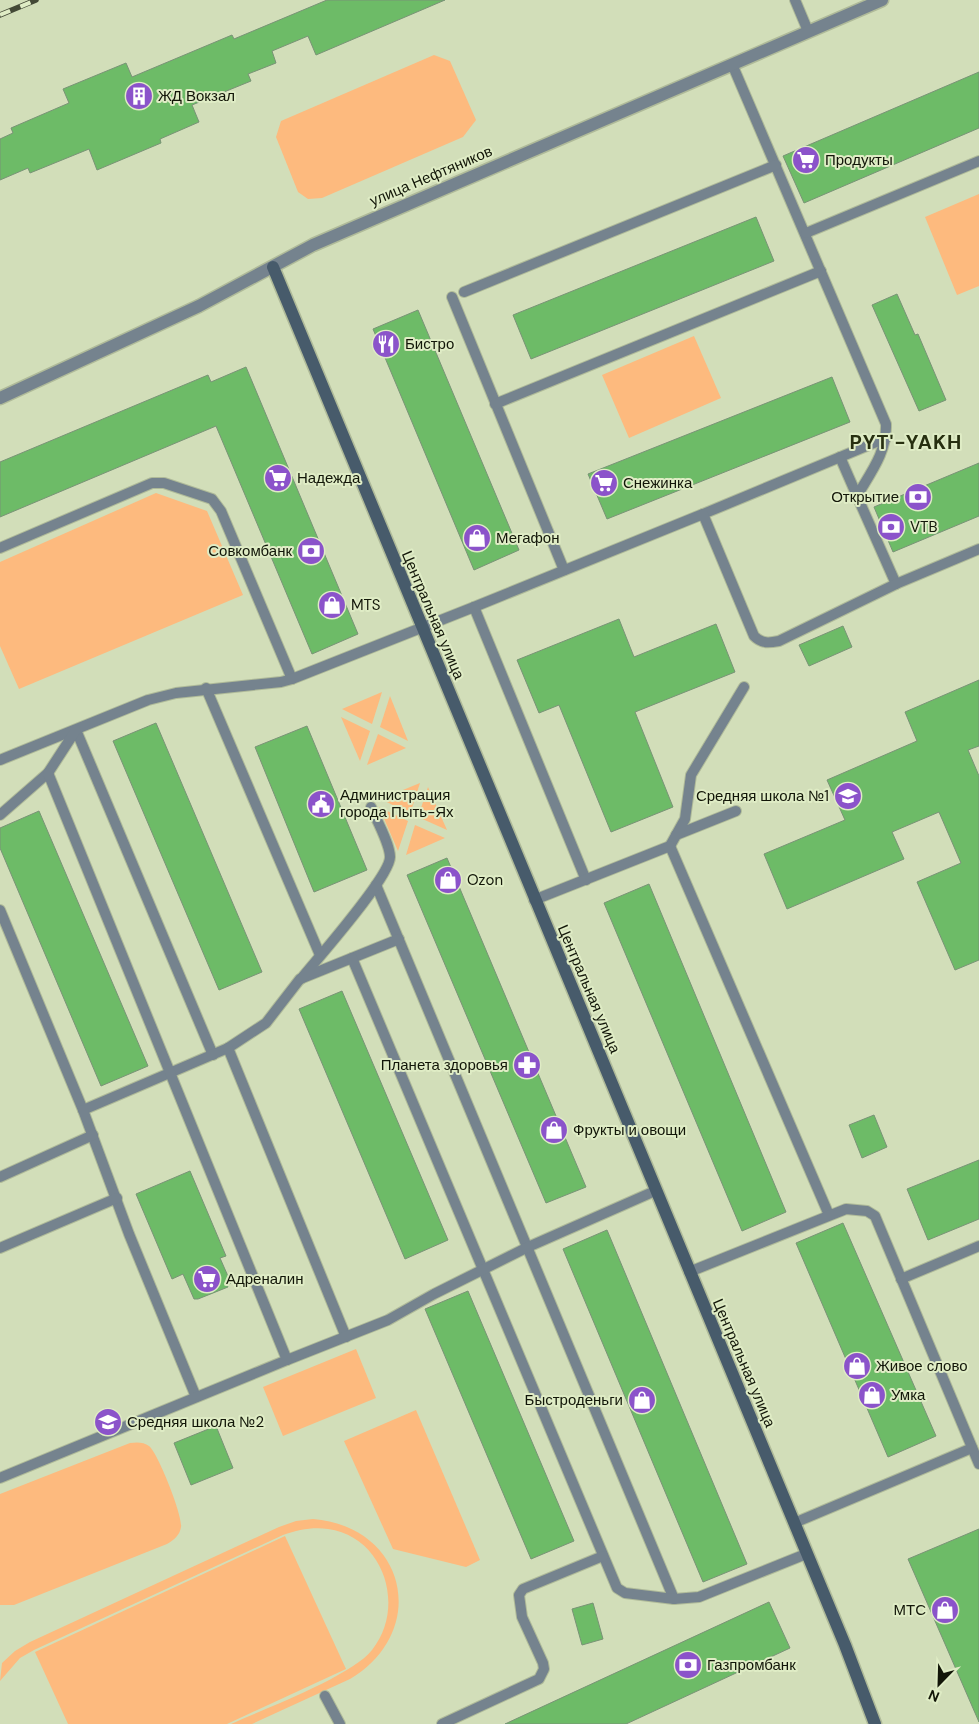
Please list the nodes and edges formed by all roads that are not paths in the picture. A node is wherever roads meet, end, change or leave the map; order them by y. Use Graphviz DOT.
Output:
graph roads {
  1 [pos="795,0"];
  2 [pos="882,0"];
  3 [pos="808,31"];
  4 [pos="732,64"];
  5 [pos="979,161"];
  6 [pos="776,165"];
  7 [pos="806,233"];
  8 [pos="273,267"];
  9 [pos="821,271"];
  10 [pos="464,292"];
  11 [pos="452,297"];
  12 [pos="0,398"];
  13 [pos="494,404"];
  14 [pos="886,438"];
  15 [pos="840,458"];
  16 [pos="858,496"];
  17 [pos="704,514"];
  18 [pos="0,548"];
  19 [pos="979,549"];
  20 [pos="564,570"];
  21 [pos="896,584"];
  22 [pos="474,607"];
  23 [pos="421,628"];
  24 [pos="292,679"];
  25 [pos="744,687"];
  26 [pos="206,688"];
  27 [pos="76,730"];
  28 [pos="0,760"];
  29 [pos="48,773"];
  30 [pos="370,806"];
  31 [pos="736,811"];
  32 [pos="0,816"];
  33 [pos="676,835"];
  34 [pos="670,846"];
  35 [pos="586,880"];
  36 [pos="376,885"];
  37 [pos="534,900"];
  38 [pos="0,910"];
  39 [pos="399,939"];
  40 [pos="320,955"];
  41 [pos="352,958"];
  42 [pos="300,980"];
  43 [pos="228,1048"];
  44 [pos="213,1054"];
  45 [pos="171,1072"];
  46 [pos="83,1110"];
  47 [pos="94,1135"];
  48 [pos="0,1177"];
  49 [pos="655,1191"];
  50 [pos="117,1198"];
  51 [pos="829,1215"];
  52 [pos="979,1246"];
  53 [pos="528,1247"];
  54 [pos="0,1248"];
  55 [pos="482,1271"];
  56 [pos="689,1272"];
  57 [pos="901,1279"];
  58 [pos="346,1337"];
  59 [pos="287,1360"];
  60 [pos="196,1398"];
  61 [pos="976,1455"];
  62 [pos="0,1478"];
  63 [pos="794,1523"];
  64 [pos="806,1554"];
  65 [pos="603,1556"];
  66 [pos="674,1598"];
  67 [pos="325,1696"];
  68 [pos="340,1724"];
  69 [pos="442,1724"];
  70 [pos="874,1724"];
  1 -- 3 [label="lane"];
  2 -- 3 [label="street, улица Нефтяников"];
  3 -- 4 [label="street, улица Нефтяников"];
  4 -- 6 [label="lane"];
  4 -- 8 [label="street, улица Нефтяников"];
  5 -- 7 [label="lane"];
  6 -- 7 [label="lane"];
  6 -- 10 [label="lane"];
  7 -- 9 [label="lane"];
  8 -- 12 [label="street, улица Нефтяников"];
  8 -- 23 [label="main road, Центральная улица"];
  9 -- 13 [label="lane"];
  9 -- 14 [label="lane"];
  11 -- 13 [label="lane"];
  13 -- 20 [label="lane"];
  14 -- 15 [label="lane"];
  14 -- 16 [label="lane"];
  15 -- 16 [label="lane"];
  15 -- 17 [label="lane"];
  16 -- 21 [label="lane"];
  17 -- 20 [label="lane"];
  17 -- 21 [label="lane"];
  18 -- 24 [label="lane"];
  19 -- 21 [label="lane"];
  20 -- 22 [label="lane"];
  22 -- 23 [label="lane"];
  22 -- 35 [label="lane"];
  23 -- 24 [label="lane"];
  23 -- 37 [label="main road, Центральная улица"];
  24 -- 26 [label="lane"];
  25 -- 33 [label="lane"];
  26 -- 27 [label="lane"];
  26 -- 40 [label="lane"];
  27 -- 28 [label="lane"];
  27 -- 29 [label="lane"];
  27 -- 44 [label="lane"];
  29 -- 32 [label="lane"];
  29 -- 45 [label="lane"];
  30 -- 36 [label="lane"];
  31 -- 33 [label="lane"];
  33 -- 34 [label="lane"];
  34 -- 35 [label="lane"];
  34 -- 51 [label="lane"];
  35 -- 37 [label="lane"];
  36 -- 39 [label="lane"];
  36 -- 40 [label="lane"];
  37 -- 49 [label="main road, Центральная улица"];
  38 -- 46 [label="lane"];
  39 -- 41 [label="lane"];
  39 -- 53 [label="lane"];
  40 -- 42 [label="lane"];
  41 -- 42 [label="lane"];
  41 -- 55 [label="lane"];
  42 -- 43 [label="lane"];
  43 -- 44 [label="lane"];
  43 -- 58 [label="lane"];
  44 -- 45 [label="lane"];
  45 -- 46 [label="lane"];
  45 -- 59 [label="lane"];
  46 -- 47 [label="lane"];
  47 -- 48 [label="lane"];
  47 -- 50 [label="lane"];
  49 -- 53 [label="lane"];
  49 -- 56 [label="main road, Центральная улица"];
  50 -- 54 [label="lane"];
  50 -- 60 [label="lane"];
  51 -- 56 [label="lane"];
  51 -- 57 [label="lane"];
  52 -- 57 [label="lane"];
  53 -- 55 [label="lane"];
  53 -- 66 [label="lane"];
  55 -- 58 [label="lane"];
  55 -- 65 [label="lane"];
  56 -- 63 [label="main road, Центральная улица"];
  57 -- 61 [label="lane"];
  58 -- 59 [label="lane"];
  59 -- 60 [label="lane"];
  60 -- 62 [label="lane"];
  61 -- 63 [label="lane"];
  63 -- 64 [label="main road, Центральная улица"];
  64 -- 66 [label="lane"];
  64 -- 70 [label="main road, Центральная улица"];
  65 -- 66 [label="lane"];
  65 -- 69 [label="lane"];
  67 -- 68 [label="lane"];
}
